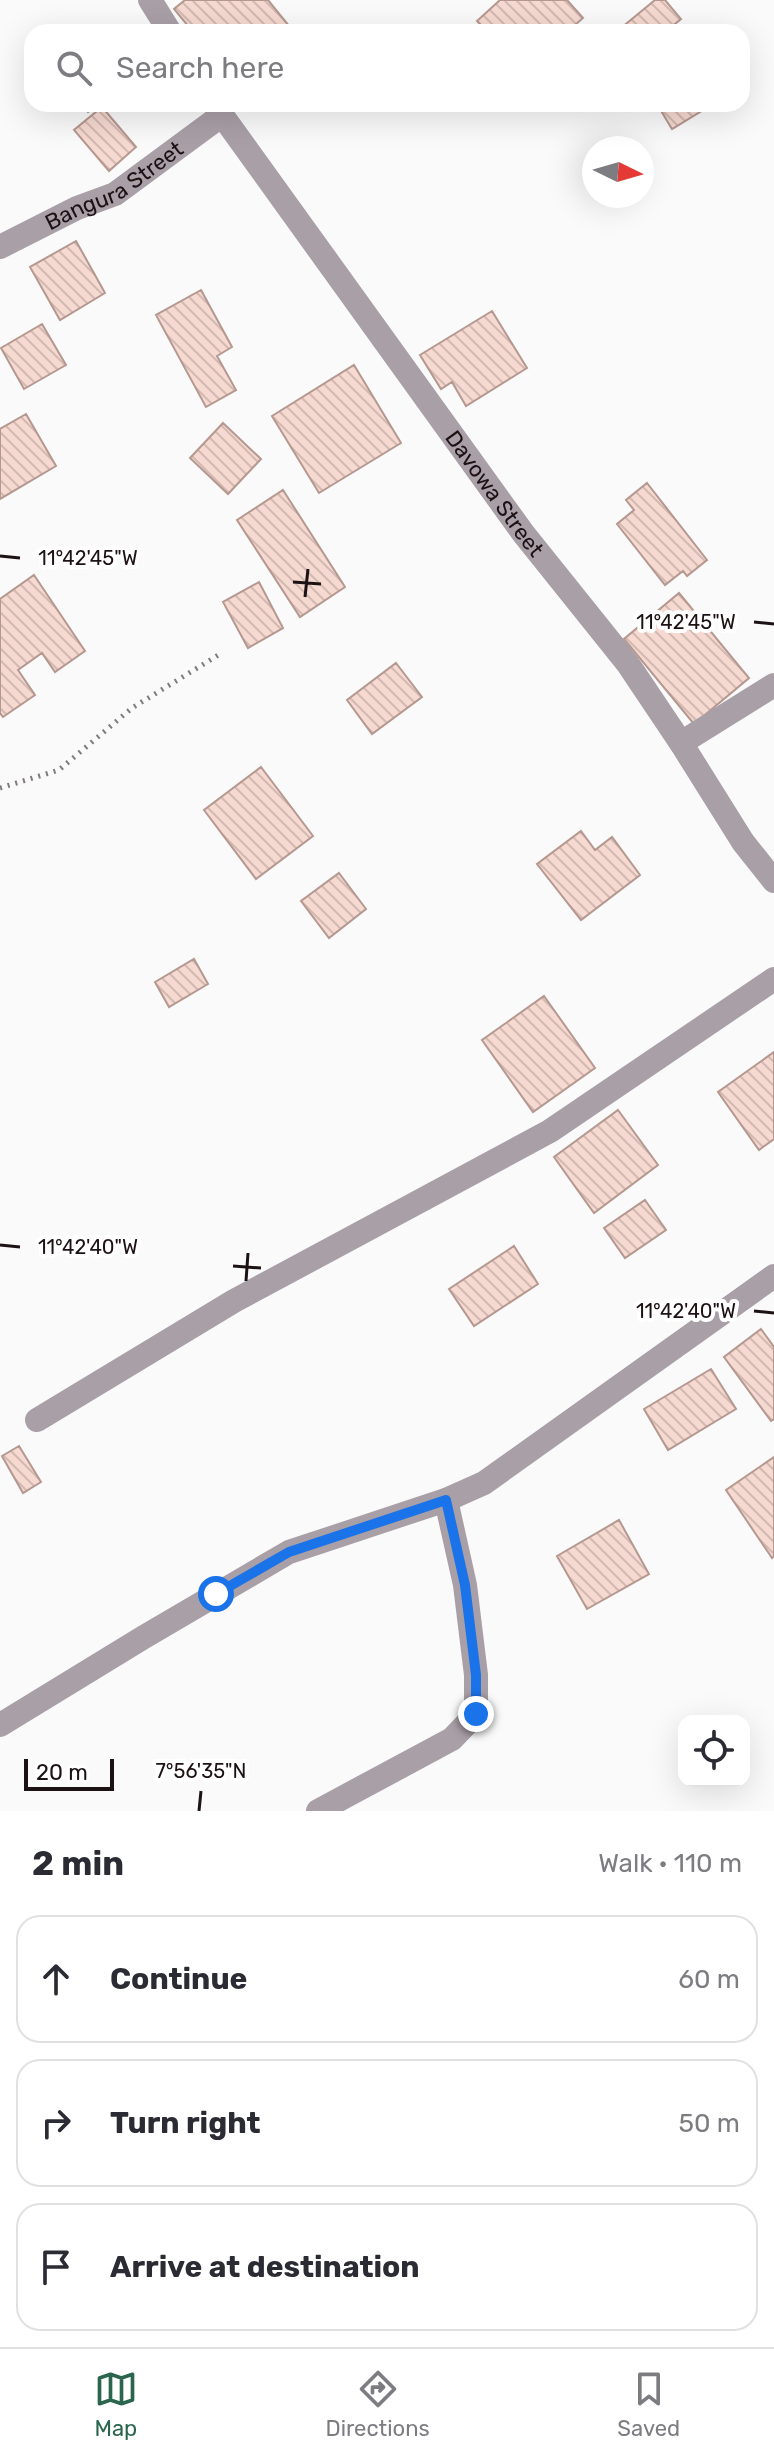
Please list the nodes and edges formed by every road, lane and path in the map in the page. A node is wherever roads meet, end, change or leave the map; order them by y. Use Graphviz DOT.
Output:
graph roads {
  1 [pos="150,0"];
  2 [pos="165,24"];
  3 [pos="216,112"];
  4 [pos="219,112"];
  5 [pos="0,247"];
  6 [pos="220,654"];
  7 [pos="774,685"];
  8 [pos="681,743"];
  9 [pos="0,788"];
  10 [pos="774,881"];
  11 [pos="774,979"];
  12 [pos="774,1276"];
  13 [pos="37,1420"];
  14 [pos="446,1500"];
  15 [pos="0,1725"];
  16 [pos="318,1811"];
  1 -- 2 [label="street"];
  3 -- 5 [label="street, Bangura Street"];
  4 -- 8 [label="street, Davowa Street"];
  6 -- 9 [label="path"];
  7 -- 8 [label="street"];
  8 -- 10 [label="street, Davowa Street"];
  11 -- 13 [label="street"];
  12 -- 14 [label="street"];
  14 -- 15 [label="street"];
  14 -- 16 [label="street"];
}
